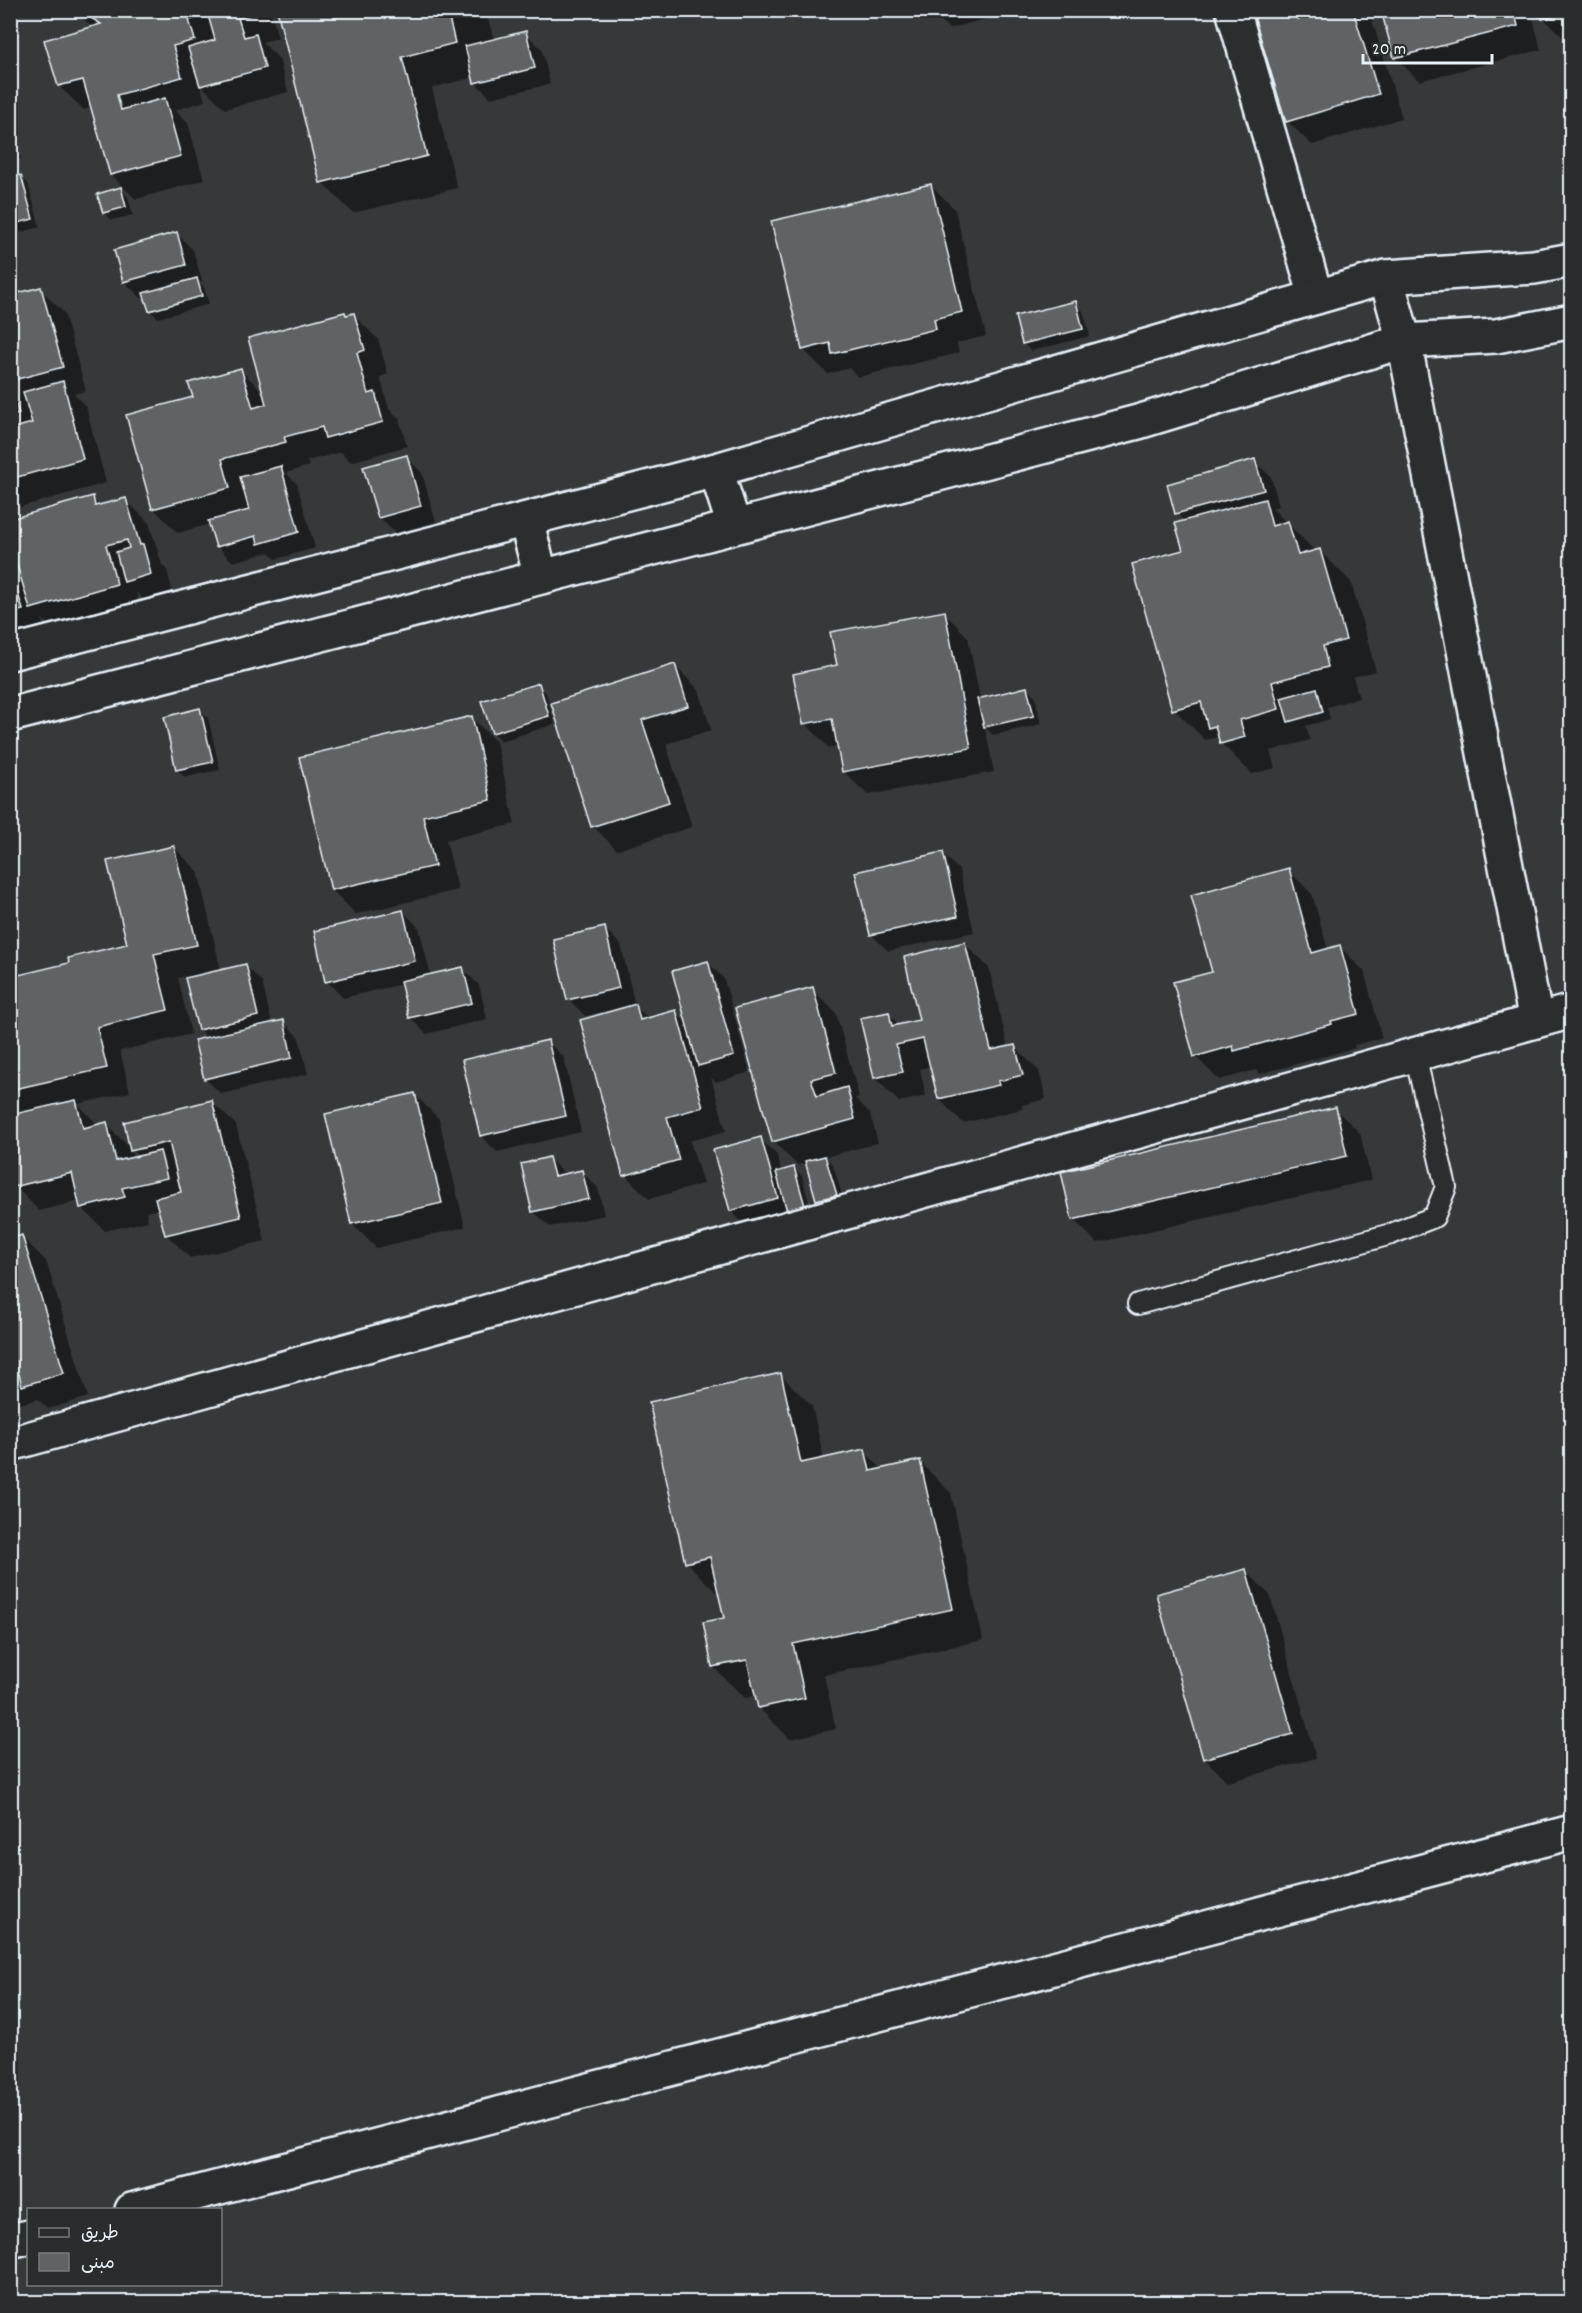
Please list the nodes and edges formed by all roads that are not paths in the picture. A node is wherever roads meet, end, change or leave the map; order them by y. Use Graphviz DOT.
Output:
graph roads {
  1 [pos="1233,10"];
  2 [pos="1572,260"];
  3 [pos="1386,278"];
  4 [pos="1316,297"];
  5 [pos="1572,321"];
  6 [pos="1404,341"];
  7 [pos="716,470"];
  8 [pos="526,520"];
  9 [pos="734,526"];
  10 [pos="542,577"];
  11 [pos="10,653"];
  12 [pos="10,715"];
  13 [pos="1572,1011"];
  14 [pos="1536,1021"];
  15 [pos="1414,1055"];
  16 [pos="1138,1304"];
  17 [pos="10,1444"];
  18 [pos="1572,1832"];
  19 [pos="140,2208"];
  20 [pos="27,2236"];
  21 [pos="10,2241"];
  1 -- 4 [label="street"];
  2 -- 3 [label="street"];
  3 -- 4 [label="street"];
  3 -- 6 [label="street"];
  4 -- 7 [label="street"];
  5 -- 6 [label="street"];
  6 -- 9 [label="street"];
  6 -- 14 [label="street"];
  7 -- 8 [label="street"];
  7 -- 9 [label="street"];
  8 -- 10 [label="street"];
  8 -- 11 [label="street"];
  9 -- 10 [label="street"];
  10 -- 12 [label="street"];
  13 -- 14 [label="street"];
  14 -- 15 [label="street"];
  15 -- 16 [label="lane"];
  15 -- 17 [label="street"];
  18 -- 19 [label="street"];
  20 -- 21 [label="street"];
}
